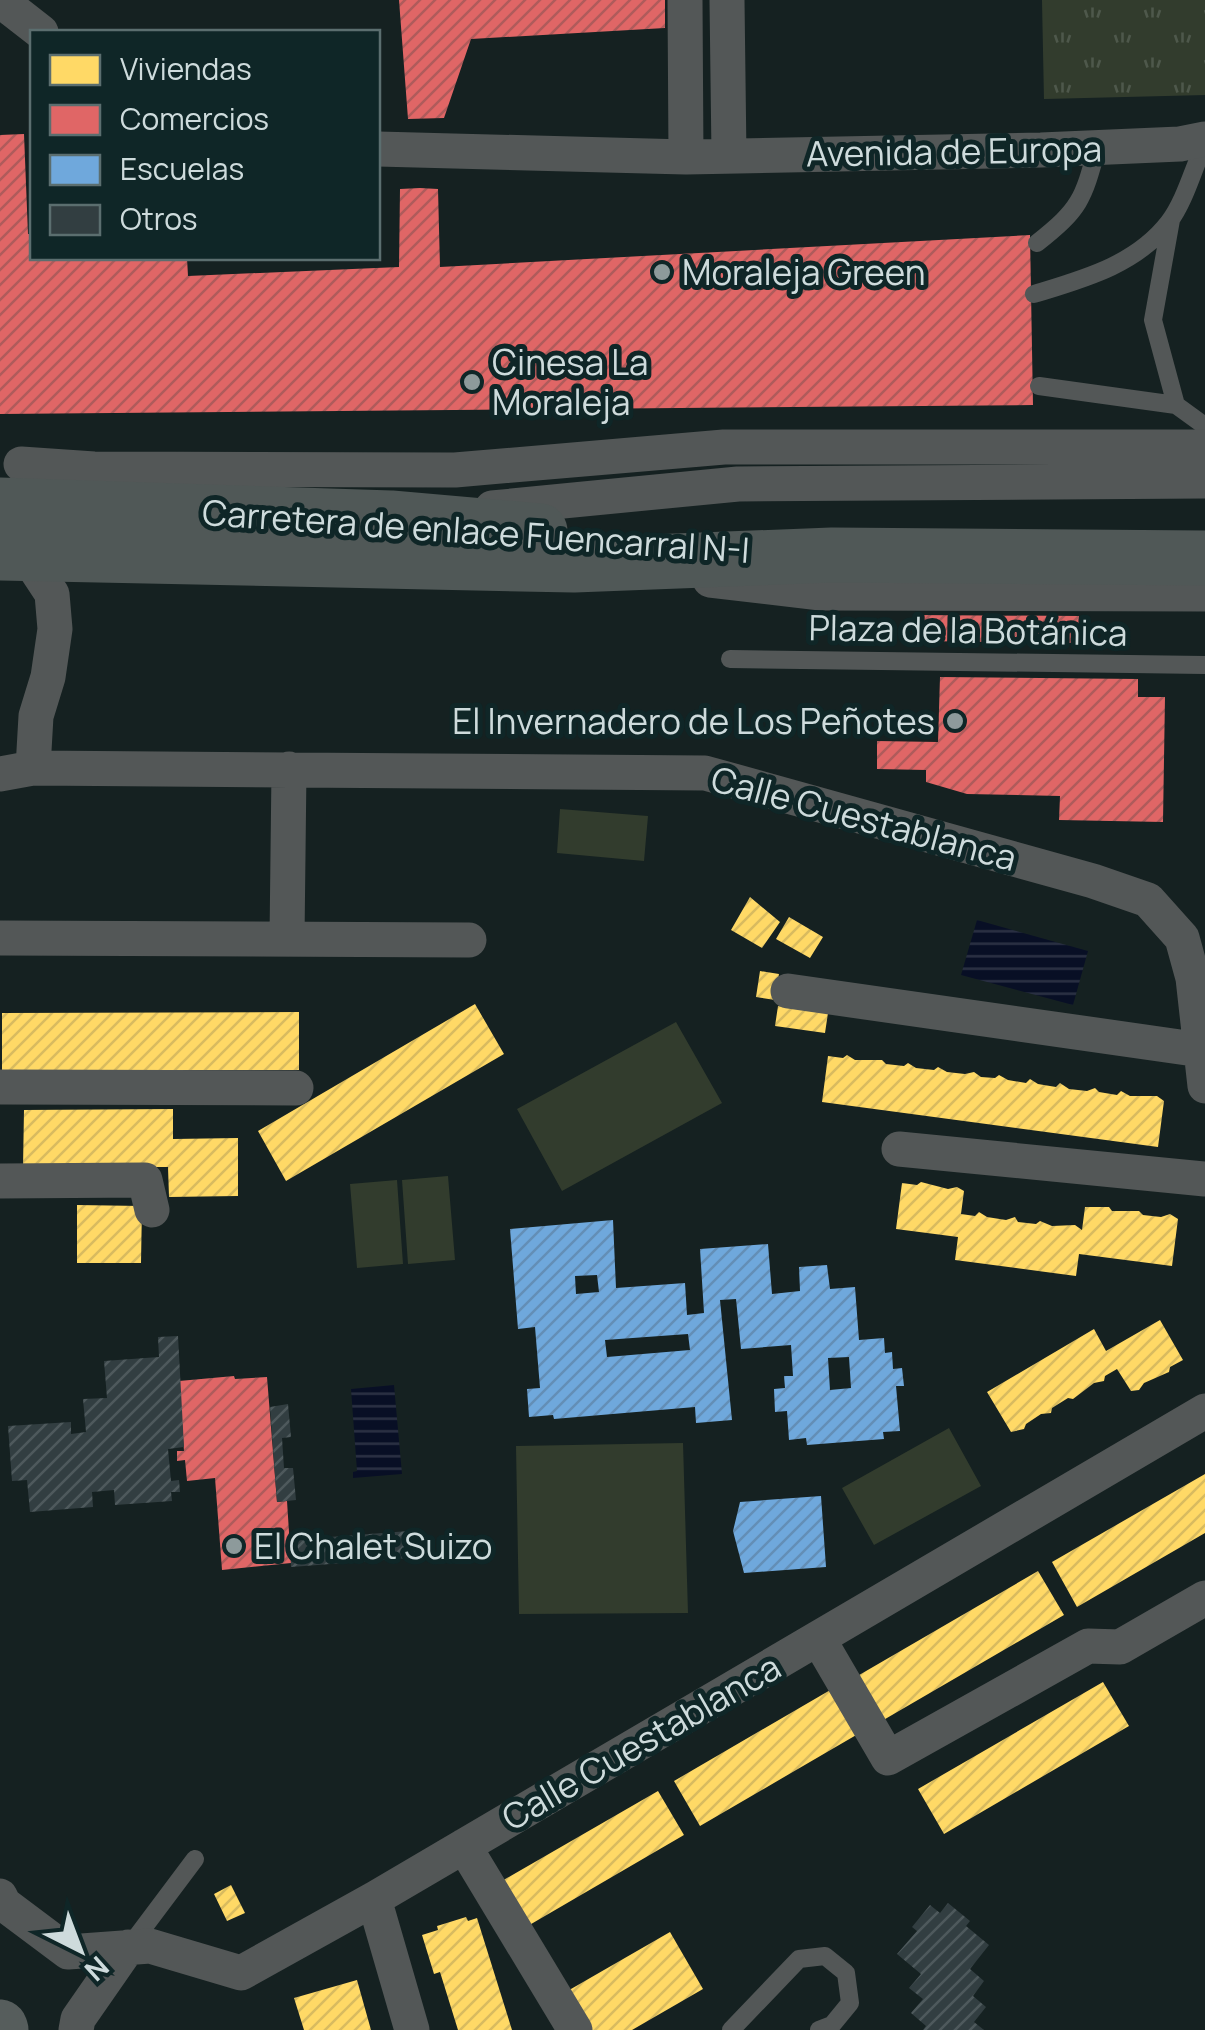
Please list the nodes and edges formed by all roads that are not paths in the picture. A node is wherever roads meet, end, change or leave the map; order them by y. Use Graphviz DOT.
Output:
graph roads {
  1 [pos="0,0"];
  2 [pos="685,0"];
  3 [pos="727,0"];
  4 [pos="38,30"];
  5 [pos="1198,146"];
  6 [pos="1097,148"];
  7 [pos="380,149"];
  8 [pos="728,156"];
  9 [pos="686,157"];
  10 [pos="1171,220"];
  11 [pos="1038,243"];
  12 [pos="1034,294"];
  13 [pos="1039,386"];
  14 [pos="1176,405"];
  15 [pos="1205,426"];
  16 [pos="1205,447"];
  17 [pos="1205,482"];
  18 [pos="9,507"];
  19 [pos="391,518"];
  20 [pos="832,555"];
  21 [pos="1205,558"];
  22 [pos="574,566"];
  23 [pos="1205,594"];
  24 [pos="730,659"];
  25 [pos="1205,665"];
  26 [pos="289,769"];
  27 [pos="16,771"];
  28 [pos="0,938"];
  29 [pos="287,939"];
  30 [pos="469,940"];
  31 [pos="788,992"];
  32 [pos="1201,1050"];
  33 [pos="1205,1086"];
  34 [pos="0,1087"];
  35 [pos="296,1088"];
  36 [pos="899,1150"];
  37 [pos="1205,1179"];
  38 [pos="0,1181"];
  39 [pos="152,1210"];
  40 [pos="1205,1411"];
  41 [pos="1205,1598"];
  42 [pos="818,1638"];
  43 [pos="464,1846"];
  44 [pos="195,1859"];
  45 [pos="0,1896"];
  46 [pos="374,1899"];
  47 [pos="128,1947"];
  48 [pos="76,2030"];
  49 [pos="412,2030"];
  50 [pos="574,2030"];
  51 [pos="732,2030"];
  52 [pos="819,2030"];
  1 -- 4 [label="street"];
  2 -- 9 [label="street"];
  3 -- 8 [label="street"];
  5 -- 6 [label="street, Avenida de Europa"];
  5 -- 10 [label="lane"];
  6 -- 8 [label="street, Avenida de Europa"];
  6 -- 11 [label="lane"];
  7 -- 9 [label="street, Avenida de Europa"];
  8 -- 9 [label="street, Avenida de Europa"];
  10 -- 12 [label="lane"];
  10 -- 14 [label="lane"];
  13 -- 14 [label="lane"];
  14 -- 15 [label="lane"];
  16 -- 18 [label="street"];
  17 -- 19 [label="street"];
  18 -- 19 [label="main road, Carretera de enlace Fuencarral N-I"];
  18 -- 22 [label="main road, Carretera de enlace Fuencarral N-I"];
  18 -- 27 [label="street"];
  19 -- 20 [label="main road, Carretera de enlace Fuencarral N-I"];
  20 -- 21 [label="main road, Carretera de enlace Fuencarral N-I"];
  20 -- 22 [label="main road, Carretera de enlace Fuencarral N-I"];
  22 -- 23 [label="street"];
  24 -- 25 [label="lane, Plaza de la Botánica"];
  26 -- 27 [label="street, Calle Cuestablanca"];
  26 -- 29 [label="street"];
  26 -- 32 [label="street, Calle Cuestablanca"];
  28 -- 29 [label="street"];
  29 -- 30 [label="street"];
  31 -- 32 [label="street"];
  32 -- 33 [label="street, Calle Cuestablanca"];
  34 -- 35 [label="street"];
  36 -- 37 [label="street"];
  38 -- 39 [label="street"];
  40 -- 42 [label="street, Calle Cuestablanca"];
  41 -- 42 [label="street, Calle Cuestablanca"];
  42 -- 43 [label="street, Calle Cuestablanca"];
  43 -- 46 [label="street, Calle Cuestablanca"];
  43 -- 50 [label="street, Calle Cuestablanca"];
  44 -- 47 [label="lane"];
  45 -- 47 [label="street, Calle Cuestablanca"];
  46 -- 47 [label="street, Calle Cuestablanca"];
  46 -- 49 [label="street"];
  47 -- 48 [label="street"];
  51 -- 52 [label="lane"];
}
